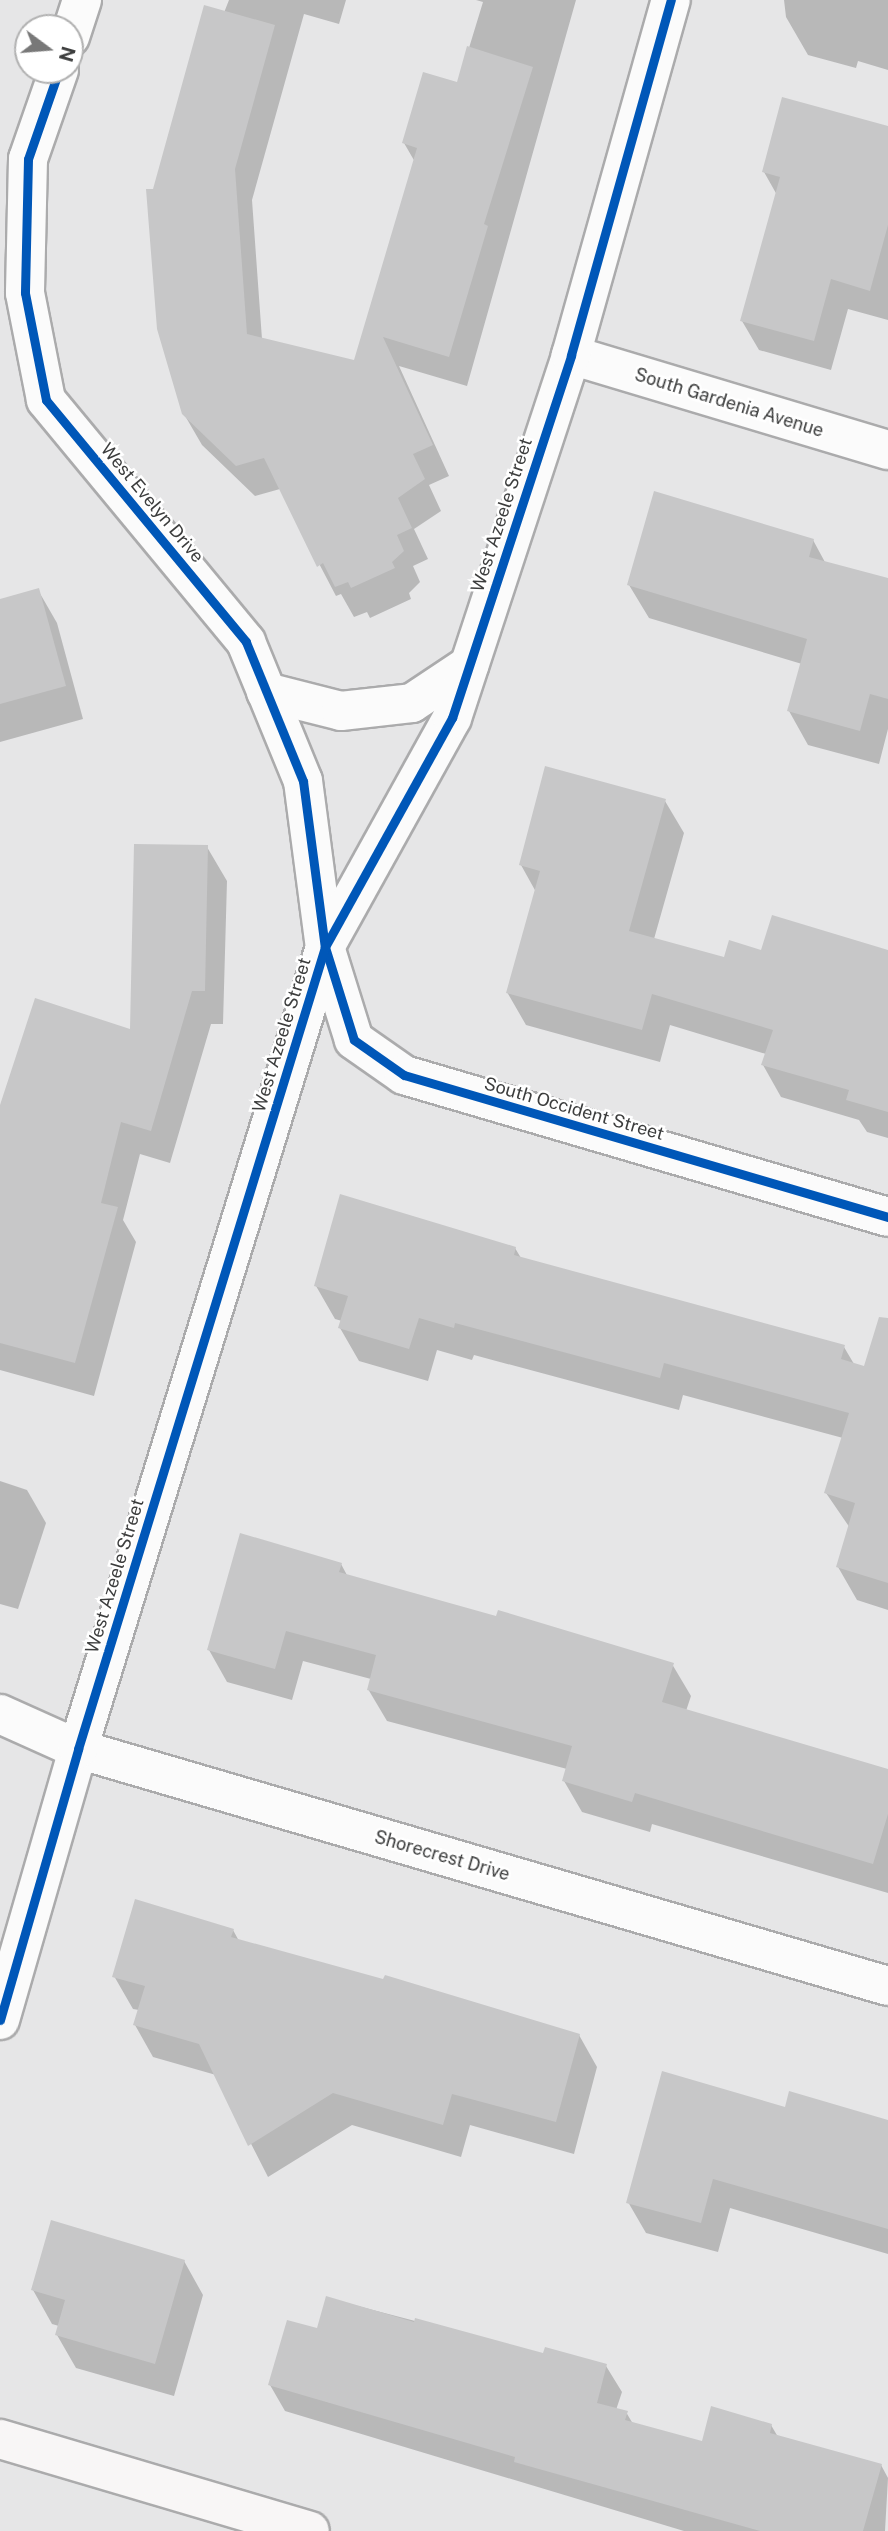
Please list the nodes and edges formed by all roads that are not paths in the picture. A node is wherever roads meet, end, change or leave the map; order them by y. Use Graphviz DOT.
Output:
graph roads {
  1 [pos="671,0"];
  2 [pos="54,84"];
  3 [pos="571,355"];
  4 [pos="888,450"];
  5 [pos="469,665"];
  6 [pos="267,692"];
  7 [pos="325,947"];
  8 [pos="888,1217"];
  9 [pos="0,1714"];
  10 [pos="78,1749"];
  11 [pos="888,1986"];
  12 [pos="0,2020"];
  13 [pos="0,2439"];
  14 [pos="310,2531"];
  1 -- 3 [label="street, West Azeele Street"];
  2 -- 6 [label="street, West Evelyn Drive"];
  3 -- 4 [label="street, South Gardenia Avenue"];
  3 -- 5 [label="street, West Azeele Street"];
  5 -- 6 [label="street"];
  5 -- 7 [label="street, West Azeele Street"];
  6 -- 7 [label="street, West Evelyn Drive"];
  7 -- 8 [label="street, South Occident Street"];
  7 -- 10 [label="street, West Azeele Street"];
  9 -- 10 [label="street, Shorecrest Drive"];
  10 -- 11 [label="street, Shorecrest Drive"];
  10 -- 12 [label="street, West Azeele Street"];
  13 -- 14 [label="street"];
}
